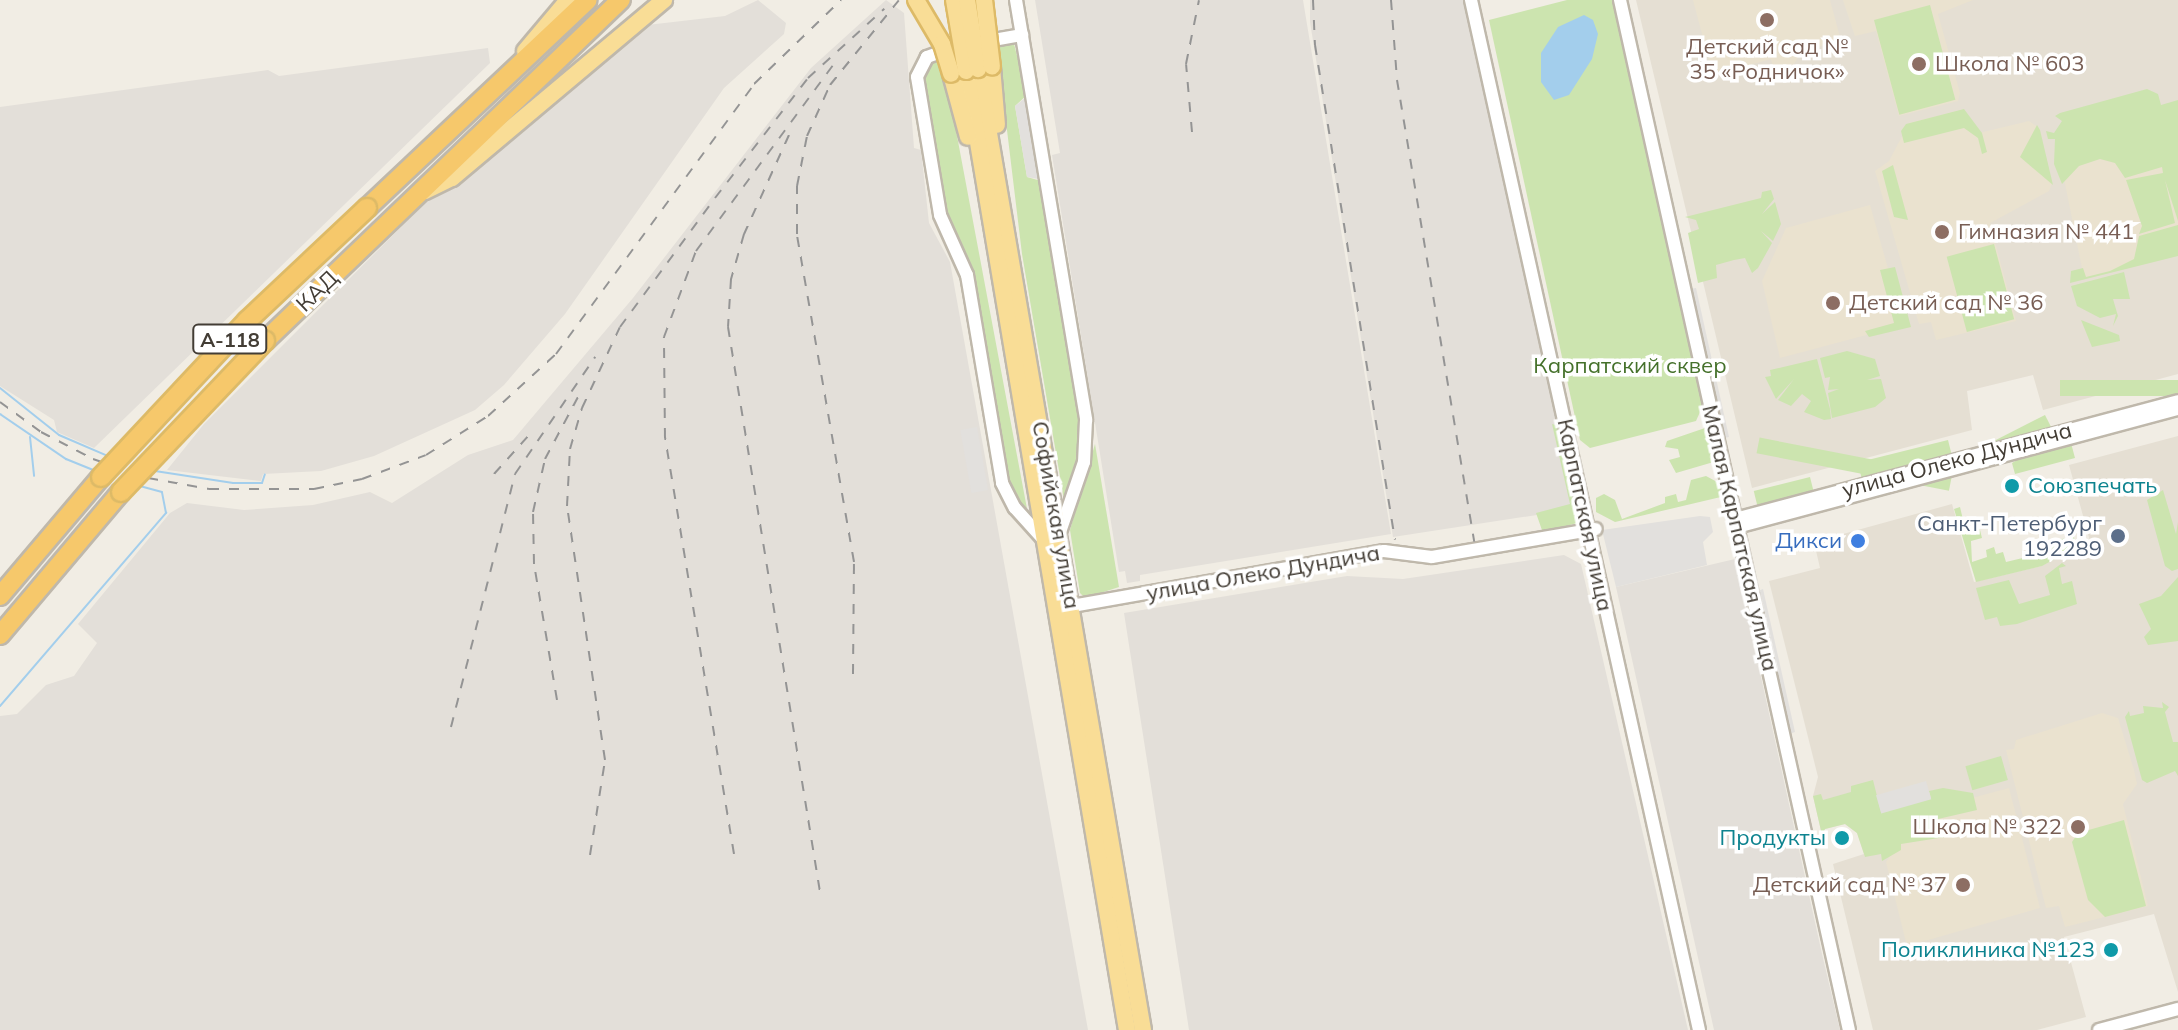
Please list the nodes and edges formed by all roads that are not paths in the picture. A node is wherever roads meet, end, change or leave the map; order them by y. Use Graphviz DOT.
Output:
graph roads {
  1 [pos="568,0"];
  2 [pos="588,0"];
  3 [pos="621,0"];
  4 [pos="664,0"];
  5 [pos="916,0"];
  6 [pos="954,0"];
  7 [pos="967,0"];
  8 [pos="984,0"];
  9 [pos="1016,0"];
  10 [pos="1471,0"];
  11 [pos="1479,0"];
  12 [pos="1620,0"];
  13 [pos="1022,35"];
  14 [pos="972,70"];
  15 [pos="488,96"];
  16 [pos="990,172"];
  17 [pos="416,196"];
  18 [pos="2178,401"];
  19 [pos="2178,409"];
  20 [pos="1736,523"];
  21 [pos="1592,530"];
  22 [pos="1051,537"];
  23 [pos="0,596"];
  24 [pos="1072,606"];
  25 [pos="0,635"];
  26 [pos="2178,1009"];
  27 [pos="1127,1030"];
  28 [pos="1143,1030"];
  29 [pos="1699,1030"];
  30 [pos="1706,1030"];
  31 [pos="1849,1030"];
  32 [pos="2099,1030"];
  1 -- 15 [label="main road"];
  2 -- 15 [label="highway, КАД / А-118"];
  3 -- 17 [label="highway, КАД / А-118"];
  4 -- 17 [label="main road"];
  5 -- 14 [label="main road, bridge"];
  6 -- 14 [label="main road, bridge"];
  7 -- 14 [label="main road, bridge"];
  8 -- 14 [label="main road, bridge"];
  9 -- 13 [label="street"];
  10 -- 21 [label="street, Карпатская улица"];
  11 -- 21 [label="street, Карпатская улица"];
  12 -- 20 [label="street, Малая Карпатская улица"];
  13 -- 22 [label="street"];
  13 -- 22 [label="street"];
  14 -- 16 [label="main road"];
  14 -- 16 [label="main road"];
  15 -- 23 [label="highway, КАД / А-118, bridge"];
  16 -- 22 [label="main road, Софийская улица"];
  17 -- 25 [label="highway, КАД / А-118, bridge"];
  18 -- 20 [label="street, улица Олеко Дундича"];
  19 -- 20 [label="street, улица Олеко Дундича"];
  20 -- 31 [label="street, Малая Карпатская улица"];
  21 -- 24 [label="street, улица Олеко Дундича"];
  21 -- 29 [label="street, Карпатская улица"];
  21 -- 30 [label="street, Карпатская улица"];
  22 -- 24 [label="main road, Софийская улица"];
  22 -- 27 [label="main road, Софийская улица"];
  24 -- 28 [label="main road, Софийская улица"];
  26 -- 32 [label="street"];
}
